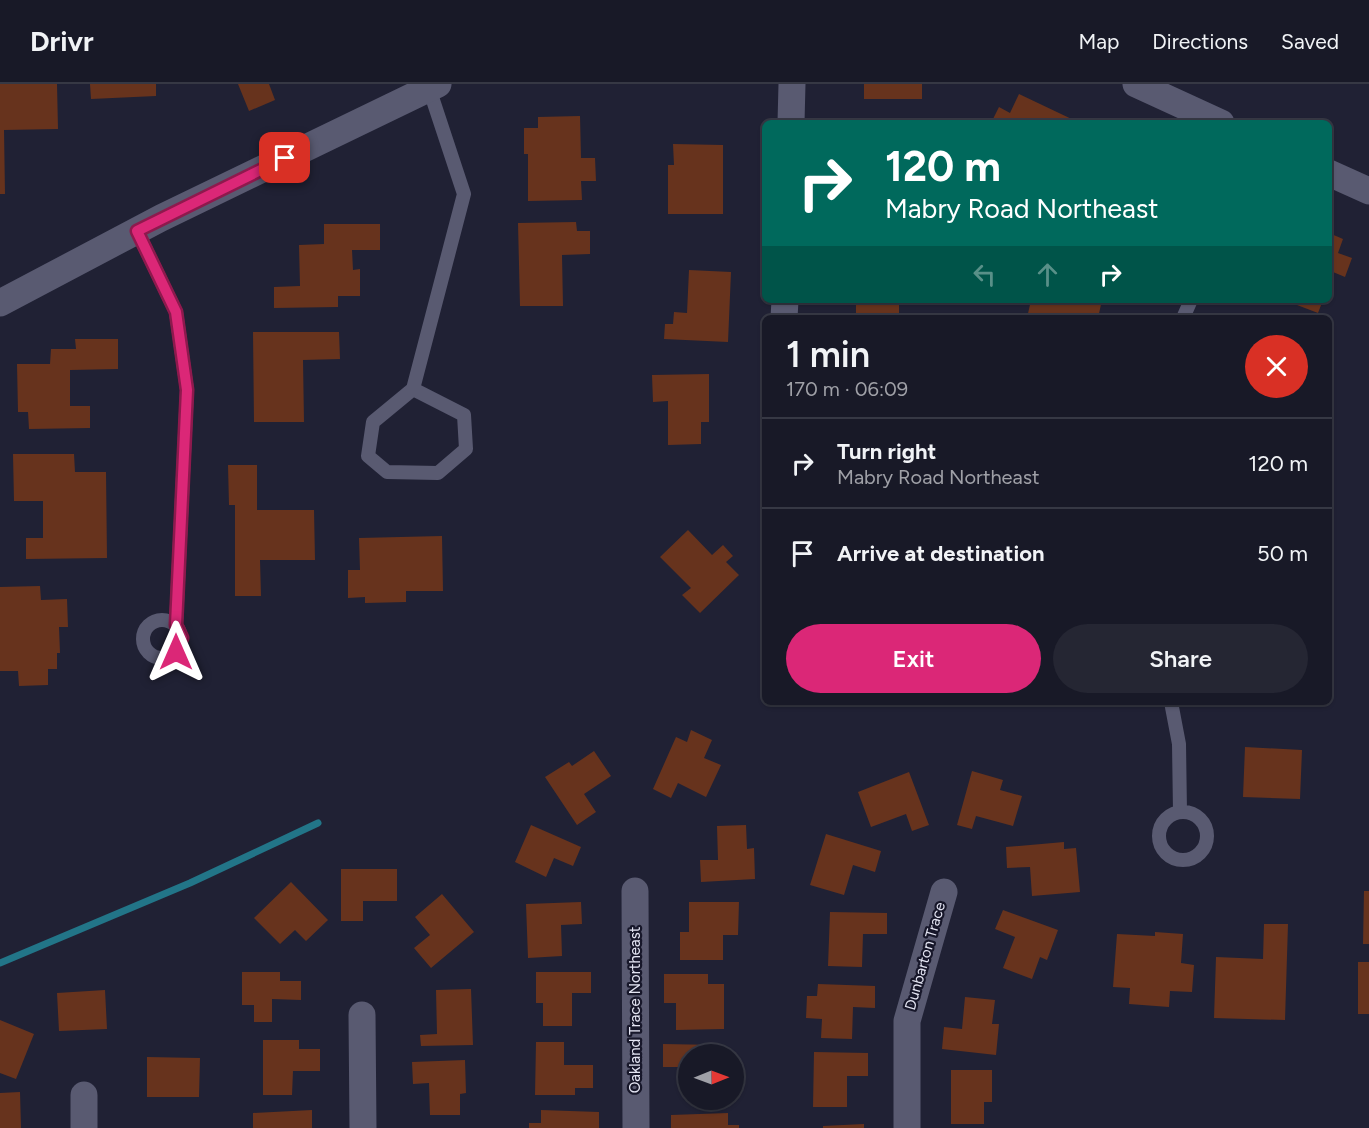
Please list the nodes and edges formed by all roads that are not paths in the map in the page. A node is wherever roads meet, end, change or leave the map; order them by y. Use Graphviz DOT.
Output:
graph roads {
  1 [pos="792,84"];
  2 [pos="1136,84"];
  3 [pos="434,86"];
  4 [pos="791,120"];
  5 [pos="1214,120"];
  6 [pos="1332,174"];
  7 [pos="1369,191"];
  8 [pos="137,231"];
  9 [pos="0,303"];
  10 [pos="413,389"];
  11 [pos="176,625"];
  12 [pos="1172,705"];
  13 [pos="1180,812"];
  14 [pos="634,891"];
  15 [pos="944,892"];
  16 [pos="362,1015"];
  17 [pos="84,1095"];
  18 [pos="84,1128"];
  19 [pos="363,1128"];
  20 [pos="636,1128"];
  21 [pos="907,1128"];
  1 -- 4 [label="street"];
  2 -- 5 [label="street"];
  3 -- 8 [label="street"];
  3 -- 10 [label="lane"];
  6 -- 7 [label="street"];
  8 -- 9 [label="street"];
  8 -- 11 [label="lane"];
  10 -- 10 [label="lane"];
  12 -- 13 [label="lane"];
  14 -- 20 [label="street, Oakland Trace Northeast"];
  15 -- 21 [label="street, Dunbarton Trace"];
  16 -- 19 [label="street"];
  17 -- 18 [label="street"];
}
